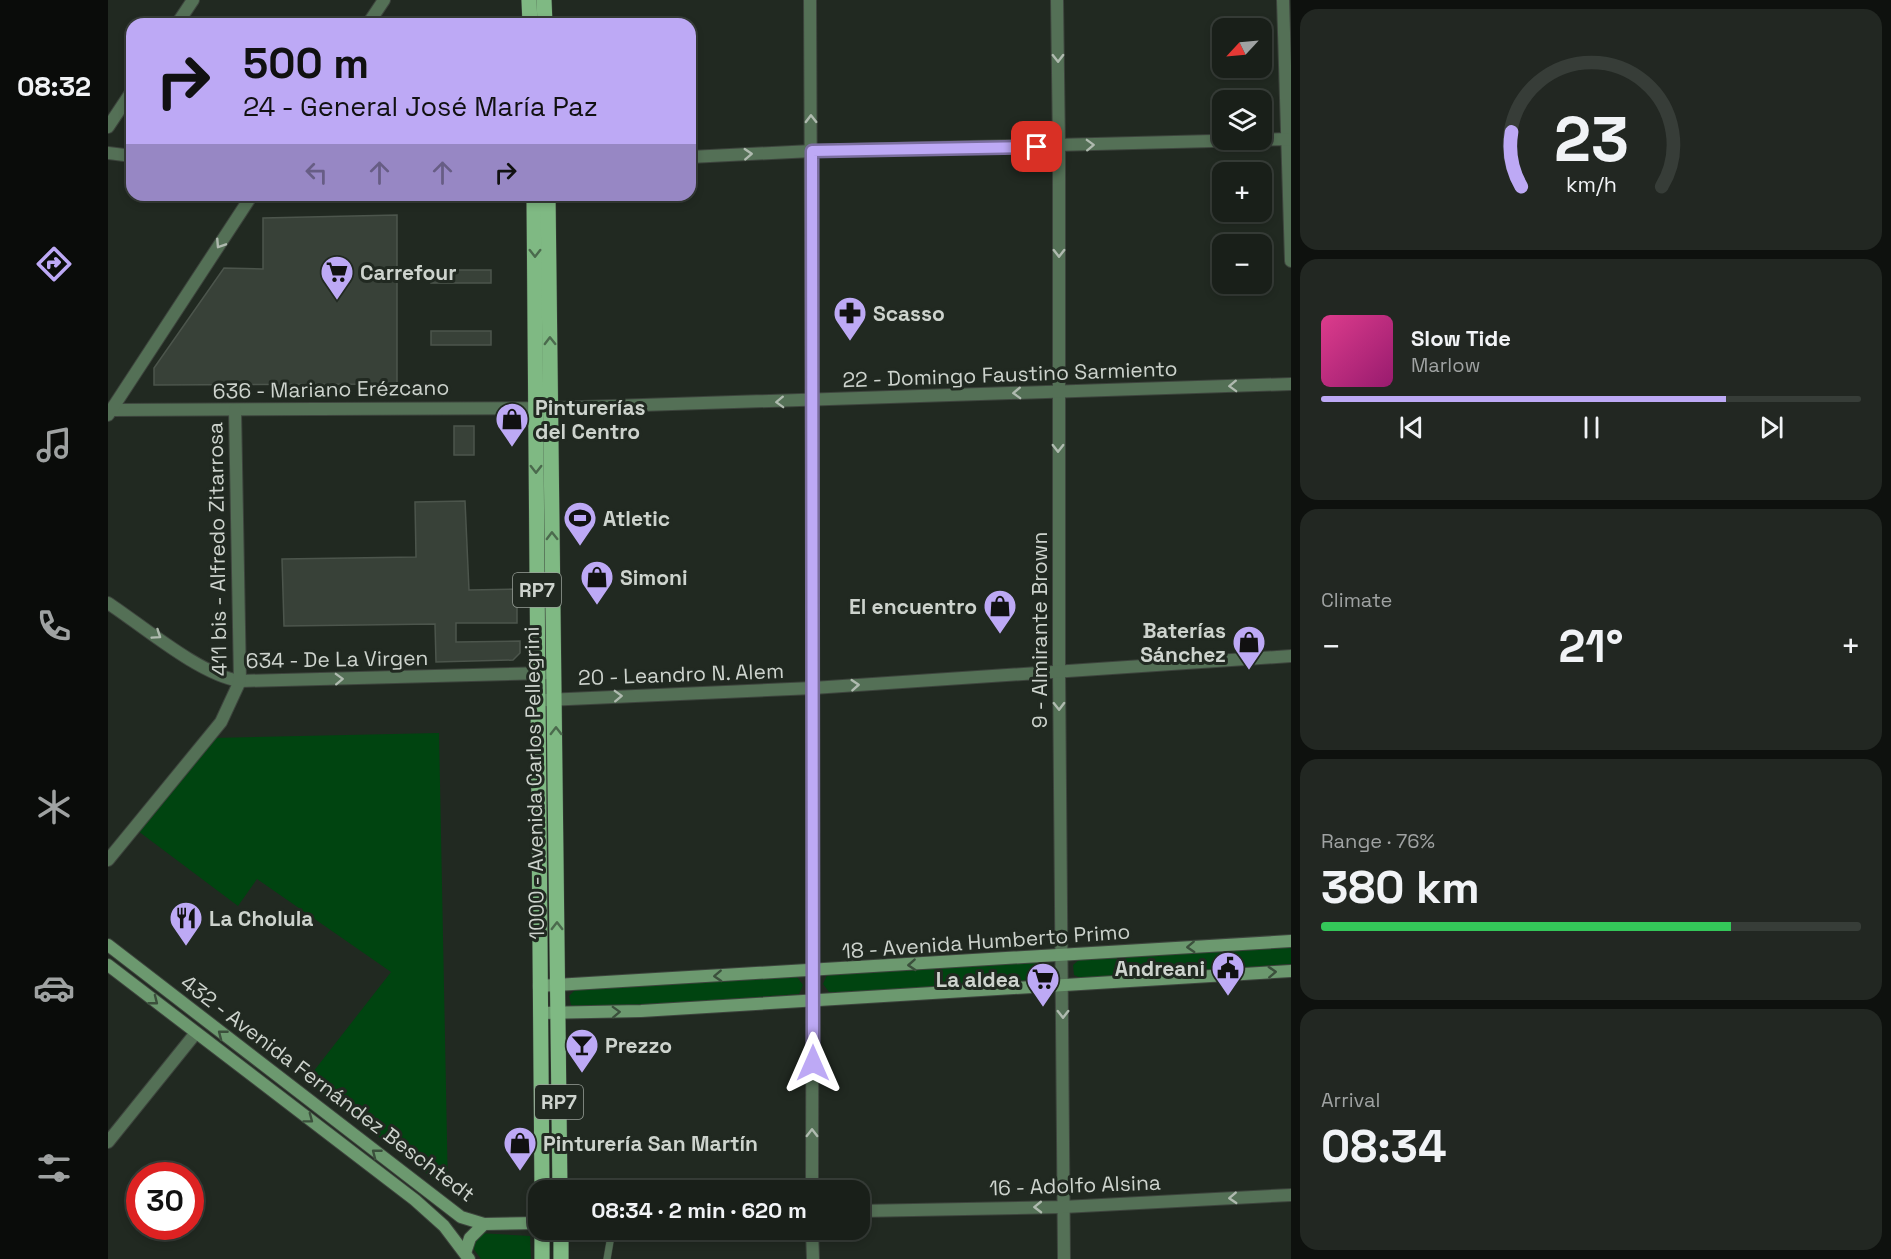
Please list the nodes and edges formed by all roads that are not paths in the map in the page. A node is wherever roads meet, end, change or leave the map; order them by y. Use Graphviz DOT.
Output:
graph roads {
  1 [pos="193,0"];
  2 [pos="384,0"];
  3 [pos="529,0"];
  4 [pos="544,0"];
  5 [pos="810,0"];
  6 [pos="1057,0"];
  7 [pos="1283,0"];
  8 [pos="181,18"];
  9 [pos="372,18"];
  10 [pos="530,18"];
  11 [pos="544,18"];
  12 [pos="126,100"];
  13 [pos="108,128"];
  14 [pos="1289,139"];
  15 [pos="1059,146"];
  16 [pos="812,151"];
  17 [pos="108,153"];
  18 [pos="126,155"];
  19 [pos="696,157"];
  20 [pos="248,201"];
  21 [pos="534,201"];
  22 [pos="548,201"];
  23 [pos="1291,261"];
  24 [pos="1291,384"];
  25 [pos="1058,392"];
  26 [pos="812,401"];
  27 [pos="543,407"];
  28 [pos="235,410"];
  29 [pos="110,412"];
  30 [pos="108,603"];
  31 [pos="1291,656"];
  32 [pos="1059,670"];
  33 [pos="554,673"];
  34 [pos="538,674"];
  35 [pos="240,681"];
  36 [pos="813,688"];
  37 [pos="556,699"];
  38 [pos="539,700"];
  39 [pos="108,860"];
  40 [pos="1291,941"];
  41 [pos="108,945"];
  42 [pos="1062,955"];
  43 [pos="108,965"];
  44 [pos="1291,971"];
  45 [pos="812,972"];
  46 [pos="557,984"];
  47 [pos="1064,984"];
  48 [pos="539,986"];
  49 [pos="813,999"];
  50 [pos="540,1013"];
  51 [pos="558,1013"];
  52 [pos="195,1034"];
  53 [pos="108,1142"];
  54 [pos="542,1180"];
  55 [pos="560,1180"];
  56 [pos="812,1180"];
  57 [pos="1291,1195"];
  58 [pos="1063,1207"];
  59 [pos="870,1211"];
  60 [pos="528,1223"];
  61 [pos="484,1224"];
  62 [pos="542,1240"];
  63 [pos="561,1240"];
  64 [pos="610,1240"];
  65 [pos="812,1240"];
  66 [pos="467,1256"];
  67 [pos="542,1259"];
  68 [pos="561,1259"];
  69 [pos="607,1259"];
  70 [pos="813,1259"];
  71 [pos="1064,1259"];
  1 -- 8 [label="street"];
  2 -- 9 [label="street"];
  3 -- 10 [label="main road"];
  4 -- 11 [label="main road"];
  16 -- 5 [label="street, one-way"];
  6 -- 15 [label="street, 9 - Almirante Brown, one-way"];
  7 -- 14 [label="street"];
  12 -- 13 [label="street"];
  15 -- 14 [label="street, one-way"];
  14 -- 23 [label="street"];
  15 -- 16 [label="street"];
  15 -- 25 [label="street, 9 - Almirante Brown, one-way"];
  19 -- 16 [label="street, one-way"];
  16 -- 26 [label="street"];
  17 -- 18 [label="street"];
  20 -- 29 [label="street, one-way"];
  21 -- 27 [label="main road, 1000 - Avenida Carlos Pellegrini / RP7, one-way"];
  27 -- 22 [label="main road, 1000 - Avenida Carlos Pellegrini / RP7, one-way"];
  24 -- 25 [label="street, 22 - Domingo Faustino Sarmiento, one-way"];
  25 -- 26 [label="street, 22 - Domingo Faustino Sarmiento, one-way"];
  25 -- 32 [label="street, 9 - Almirante Brown, one-way"];
  26 -- 27 [label="street, 22 - Domingo Faustino Sarmiento, one-way"];
  26 -- 36 [label="street"];
  27 -- 28 [label="street, 636 - Mariano Erézcano"];
  33 -- 27 [label="main road, 1000 - Avenida Carlos Pellegrini / RP7, one-way"];
  27 -- 34 [label="main road, 1000 - Avenida Carlos Pellegrini / RP7, one-way"];
  28 -- 29 [label="street, 636 - Mariano Erézcano"];
  28 -- 35 [label="street, 411 bis - Alfredo Zitarrosa"];
  30 -- 35 [label="street, 634 - De La Virgen, one-way"];
  31 -- 32 [label="street, 20 - Leandro N. Alem"];
  36 -- 32 [label="street, 20 - Leandro N. Alem, one-way"];
  32 -- 42 [label="street, 9 - Almirante Brown, one-way"];
  33 -- 34 [label="street, 634 - De La Virgen"];
  33 -- 37 [label="main road, 1000 - Avenida Carlos Pellegrini / RP7"];
  35 -- 34 [label="street, 634 - De La Virgen, one-way"];
  34 -- 38 [label="main road, 1000 - Avenida Carlos Pellegrini / RP7"];
  35 -- 39 [label="street, 411 bis - Alfredo Zitarrosa"];
  37 -- 36 [label="street, 20 - Leandro N. Alem, one-way"];
  36 -- 45 [label="street"];
  37 -- 38 [label="street, 20 - Leandro N. Alem"];
  46 -- 37 [label="main road, 1000 - Avenida Carlos Pellegrini / RP7, one-way"];
  38 -- 48 [label="main road, 1000 - Avenida Carlos Pellegrini / RP7"];
  40 -- 42 [label="main road, 18 - Avenida Humberto Primo, one-way"];
  61 -- 41 [label="main road, 432 - Avenida Fernández Beschtedt, one-way"];
  42 -- 45 [label="main road, 18 - Avenida Humberto Primo, one-way"];
  42 -- 47 [label="street, 9 - Almirante Brown"];
  43 -- 52 [label="main road, 432 - Avenida Fernández Beschtedt, one-way"];
  47 -- 44 [label="main road, one-way"];
  45 -- 46 [label="main road, 18 - Avenida Humberto Primo, one-way"];
  45 -- 49 [label="street"];
  46 -- 48 [label="main road, 18 - Avenida Humberto Primo"];
  46 -- 51 [label="main road, 1000 - Avenida Carlos Pellegrini / RP7"];
  47 -- 49 [label="main road"];
  47 -- 58 [label="street, 9 - Almirante Brown, one-way"];
  48 -- 50 [label="main road, 1000 - Avenida Carlos Pellegrini / RP7"];
  51 -- 49 [label="main road, one-way"];
  56 -- 49 [label="street, one-way"];
  50 -- 51 [label="main road"];
  50 -- 54 [label="main road, 1000 - Avenida Carlos Pellegrini / RP7"];
  51 -- 55 [label="main road, 1000 - Avenida Carlos Pellegrini / RP7"];
  52 -- 53 [label="street"];
  52 -- 66 [label="main road, 432 - Avenida Fernández Beschtedt, one-way"];
  57 -- 58 [label="street, 16 - Adolfo Alsina, one-way"];
  58 -- 59 [label="street, 16 - Adolfo Alsina, one-way"];
  58 -- 71 [label="street, 9 - Almirante Brown"];
  60 -- 61 [label="main road, 432 - Avenida Fernández Beschtedt"];
  61 -- 66 [label="main road"];
  62 -- 67 [label="main road"];
  63 -- 68 [label="main road"];
  64 -- 69 [label="lane"];
  65 -- 70 [label="street"];
}
